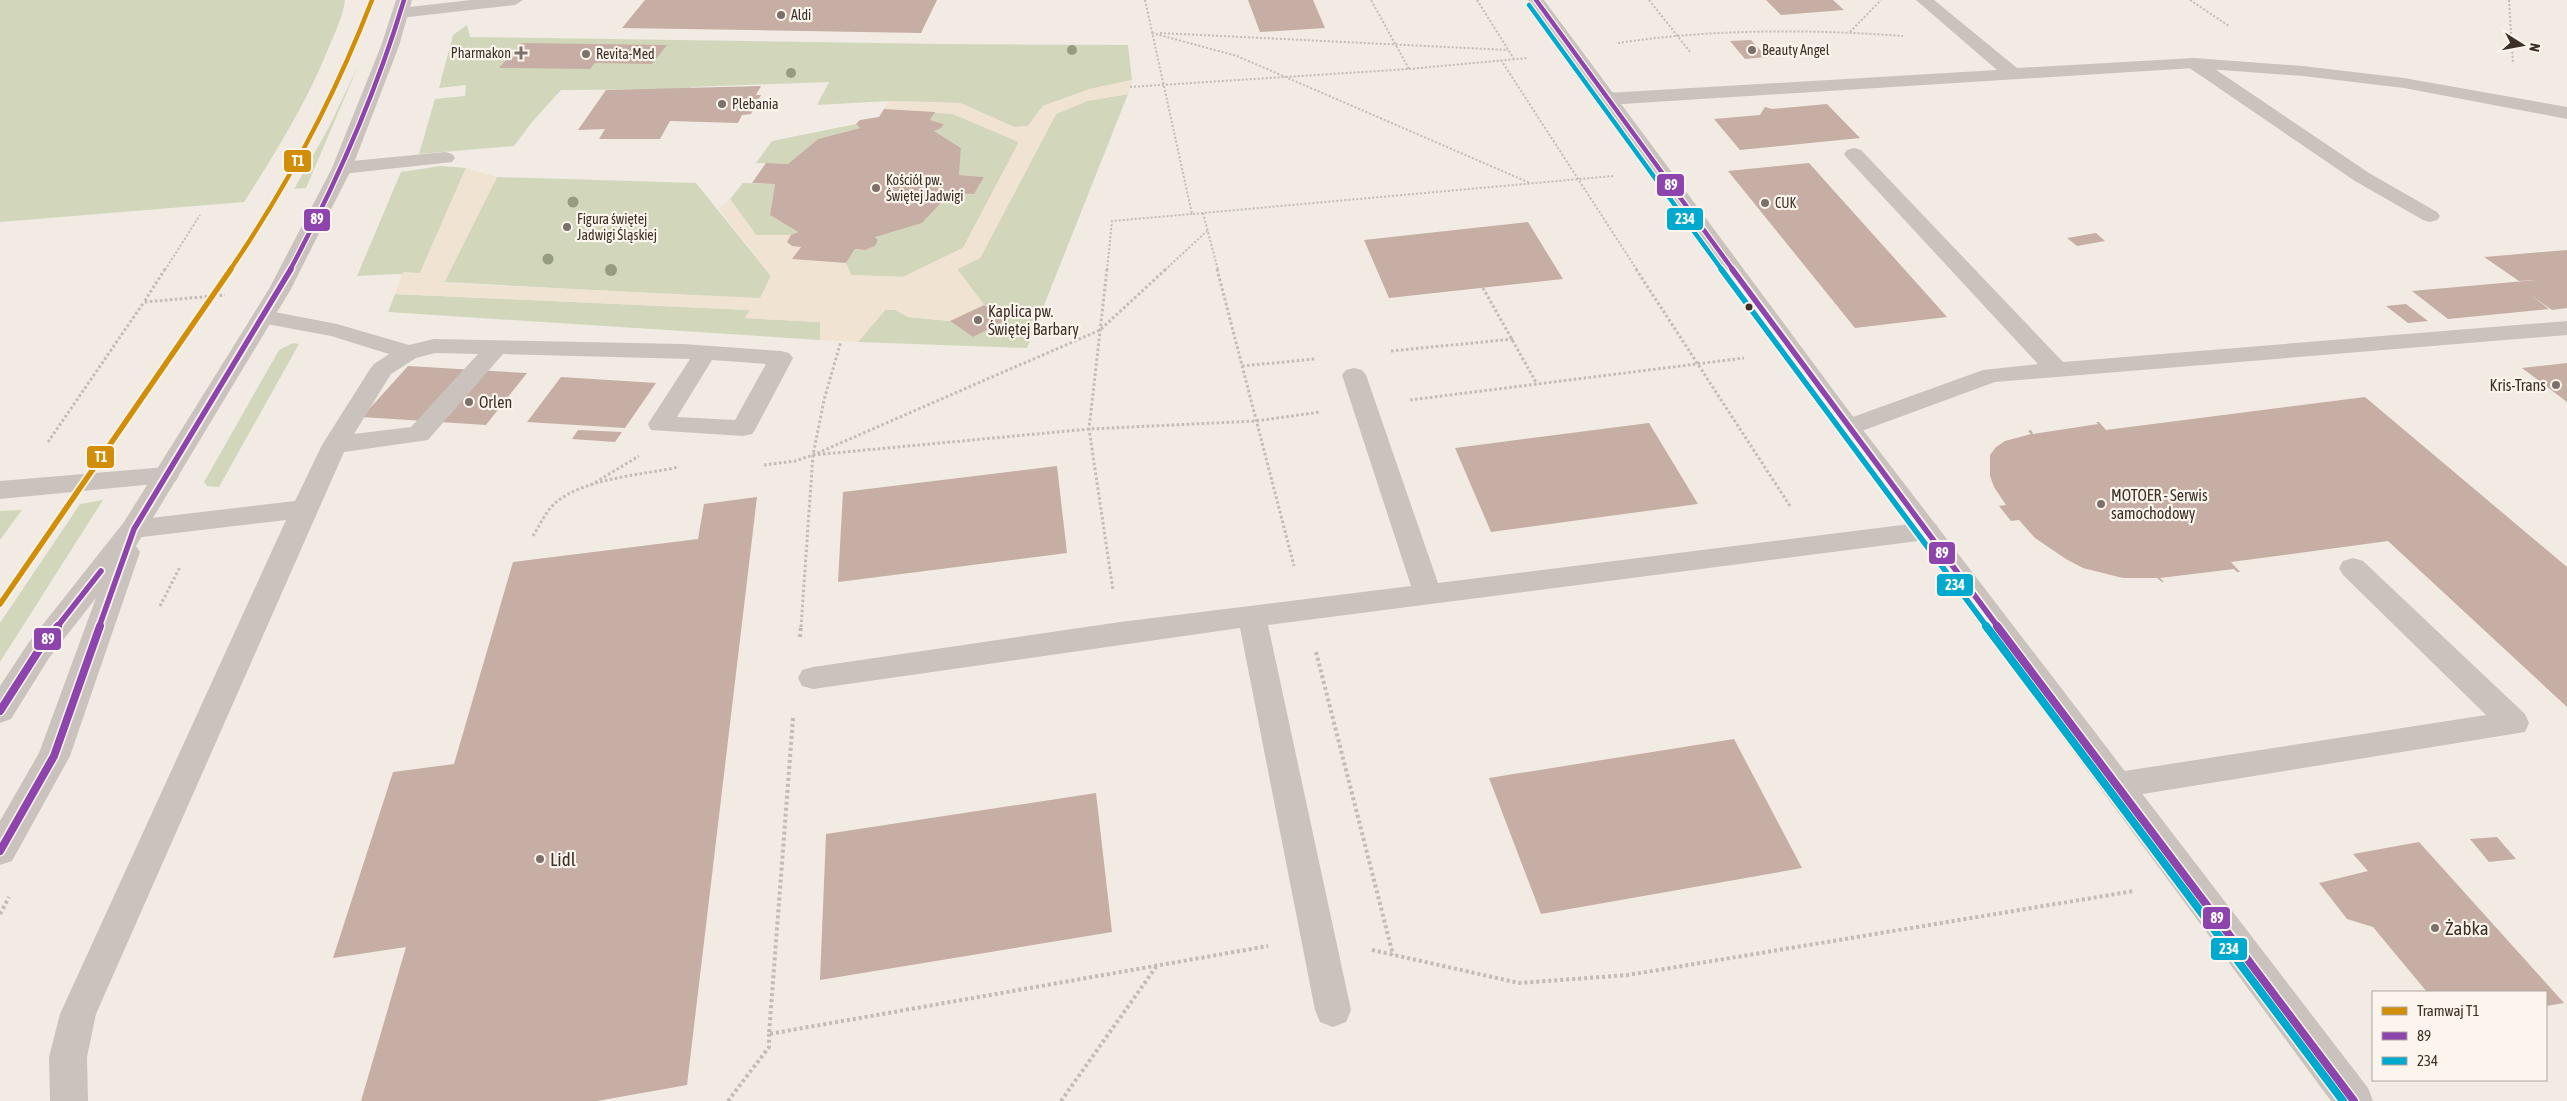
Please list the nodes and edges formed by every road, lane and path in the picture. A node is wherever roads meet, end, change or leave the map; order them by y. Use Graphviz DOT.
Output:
graph roads {
  1 [pos="515,0"];
  2 [pos="1145,0"];
  3 [pos="1371,0"];
  4 [pos="1477,0"];
  5 [pos="1536,0"];
  6 [pos="1649,0"];
  7 [pos="1881,0"];
  8 [pos="1924,0"];
  9 [pos="2508,0"];
  10 [pos="402,7"];
  11 [pos="1850,32"];
  12 [pos="1152,33"];
  13 [pos="1396,45"];
  14 [pos="1508,50"];
  15 [pos="1500,60"];
  16 [pos="2194,63"];
  17 [pos="1409,69"];
  18 [pos="2012,73"];
  19 [pos="1287,77"];
  20 [pos="1165,86"];
  21 [pos="1130,88"];
  22 [pos="1720,92"];
  23 [pos="1607,99"];
  24 [pos="2516,102"];
  25 [pos="2567,113"];
  26 [pos="1854,154"];
  27 [pos="445,158"];
  28 [pos="342,168"];
  29 [pos="1616,176"];
  30 [pos="1578,179"];
  31 [pos="1530,183"];
  32 [pos="1192,214"];
  33 [pos="200,215"];
  34 [pos="2430,216"];
  35 [pos="1207,231"];
  36 [pos="1483,288"];
  37 [pos="225,294"];
  38 [pos="144,302"];
  39 [pos="264,317"];
  40 [pos="2567,328"];
  41 [pos="1100,330"];
  42 [pos="841,341"];
  43 [pos="498,346"];
  44 [pos="408,353"];
  45 [pos="706,353"];
  46 [pos="1752,357"];
  47 [pos="1698,364"];
  48 [pos="2057,370"];
  49 [pos="1354,375"];
  50 [pos="1538,384"];
  51 [pos="1365,406"];
  52 [pos="660,424"];
  53 [pos="1848,428"];
  54 [pos="1089,429"];
  55 [pos="336,445"];
  56 [pos="813,455"];
  57 [pos="684,466"];
  58 [pos="757,466"];
  59 [pos="166,476"];
  60 [pos="589,487"];
  61 [pos="8,489"];
  62 [pos="304,509"];
  63 [pos="134,529"];
  64 [pos="1926,531"];
  65 [pos="533,536"];
  66 [pos="1815,545"];
  67 [pos="2353,568"];
  68 [pos="1428,594"];
  69 [pos="1252,616"];
  70 [pos="1120,633"];
  71 [pos="799,642"];
  72 [pos="813,678"];
  73 [pos="794,710"];
  74 [pos="0,711"];
  75 [pos="2118,785"];
  76 [pos="0,851"];
  77 [pos="2139,890"];
  78 [pos="1317,937"];
  79 [pos="1156,967"];
  80 [pos="1333,1010"];
  81 [pos="770,1034"];
  82 [pos="68,1101"];
  83 [pos="728,1101"];
  84 [pos="1061,1101"];
  85 [pos="2354,1101"];
  1 -- 10 [label="street"];
  2 -- 12 [label="path"];
  3 -- 13 [label="path"];
  4 -- 14 [label="path"];
  5 -- 23 [label="street"];
  6 -- 22 [label="path"];
  7 -- 11 [label="path"];
  8 -- 18 [label="street"];
  9 -- 24 [label="path"];
  10 -- 28 [label="street"];
  12 -- 13 [label="path"];
  12 -- 19 [label="path"];
  12 -- 20 [label="path"];
  13 -- 14 [label="path"];
  13 -- 17 [label="path"];
  14 -- 15 [label="path"];
  15 -- 17 [label="path"];
  15 -- 30 [label="path"];
  16 -- 18 [label="street"];
  16 -- 24 [label="street"];
  16 -- 34 [label="street"];
  17 -- 19 [label="path"];
  18 -- 22 [label="street"];
  19 -- 20 [label="path"];
  19 -- 31 [label="path"];
  20 -- 21 [label="path"];
  20 -- 32 [label="path"];
  22 -- 23 [label="street"];
  23 -- 53 [label="street"];
  24 -- 25 [label="street"];
  26 -- 48 [label="street"];
  27 -- 28 [label="street"];
  28 -- 39 [label="street"];
  29 -- 30 [label="path"];
  30 -- 31 [label="path"];
  30 -- 47 [label="path"];
  31 -- 32 [label="path"];
  32 -- 41 [label="path"];
  33 -- 38 [label="path"];
  35 -- 41 [label="path"];
  36 -- 50 [label="path"];
  37 -- 38 [label="path"];
  38 -- 61 [label="path"];
  39 -- 44 [label="street"];
  39 -- 59 [label="street"];
  40 -- 48 [label="street"];
  41 -- 54 [label="path"];
  41 -- 56 [label="path"];
  42 -- 56 [label="path"];
  43 -- 44 [label="street"];
  43 -- 45 [label="street"];
  43 -- 55 [label="street"];
  44 -- 55 [label="street"];
  45 -- 52 [label="street"];
  45 -- 52 [label="street"];
  46 -- 47 [label="path"];
  47 -- 50 [label="path"];
  47 -- 66 [label="path"];
  48 -- 53 [label="street"];
  49 -- 51 [label="street"];
  50 -- 51 [label="path"];
  51 -- 54 [label="path"];
  51 -- 68 [label="street"];
  52 -- 60 [label="path"];
  53 -- 64 [label="street"];
  54 -- 56 [label="path"];
  54 -- 70 [label="path"];
  55 -- 62 [label="street"];
  56 -- 58 [label="path"];
  56 -- 71 [label="path"];
  57 -- 60 [label="path"];
  59 -- 61 [label="street"];
  59 -- 63 [label="street"];
  60 -- 65 [label="path"];
  62 -- 63 [label="street"];
  62 -- 82 [label="street"];
  63 -- 74 [label="street"];
  63 -- 76 [label="street"];
  64 -- 66 [label="street"];
  64 -- 75 [label="street"];
  66 -- 68 [label="street"];
  67 -- 75 [label="street"];
  68 -- 69 [label="street"];
  69 -- 70 [label="street"];
  69 -- 78 [label="street"];
  70 -- 72 [label="street"];
  73 -- 81 [label="path"];
  75 -- 85 [label="street"];
  77 -- 78 [label="path"];
  78 -- 79 [label="path"];
  78 -- 80 [label="street"];
  79 -- 81 [label="path"];
  79 -- 84 [label="path"];
  81 -- 83 [label="path"];
}
